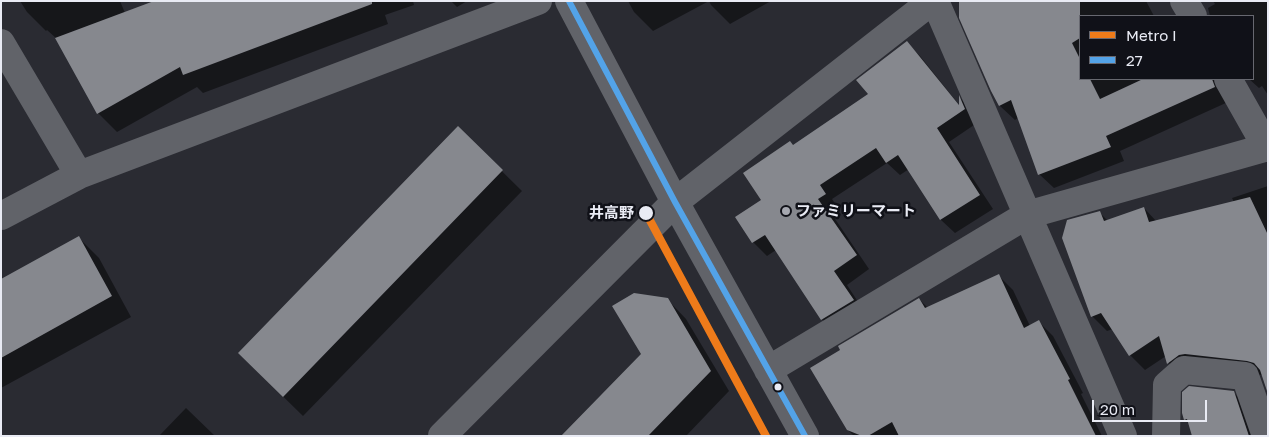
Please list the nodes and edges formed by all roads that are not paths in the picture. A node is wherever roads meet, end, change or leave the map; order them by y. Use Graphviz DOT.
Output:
graph roads {
  1 [pos="538,1"];
  2 [pos="569,1"];
  3 [pos="934,1"];
  4 [pos="1184,1"];
  5 [pos="1192,15"];
  6 [pos="1,43"];
  7 [pos="1229,80"];
  8 [pos="1267,147"];
  9 [pos="79,175"];
  10 [pos="675,202"];
  11 [pos="1,216"];
  12 [pos="1027,216"];
  13 [pos="768,370"];
  14 [pos="442,436"];
  15 [pos="805,436"];
  16 [pos="1123,436"];
  17 [pos="1166,436"];
  18 [pos="1266,436"];
  1 -- 9 [label="street"];
  2 -- 10 [label="street"];
  3 -- 10 [label="street"];
  3 -- 12 [label="street"];
  4 -- 5 [label="street"];
  6 -- 9 [label="street"];
  7 -- 8 [label="street"];
  8 -- 12 [label="street"];
  9 -- 11 [label="street"];
  10 -- 13 [label="street"];
  10 -- 14 [label="street"];
  12 -- 13 [label="street"];
  12 -- 16 [label="street"];
  13 -- 15 [label="street"];
  17 -- 18 [label="street"];
}
